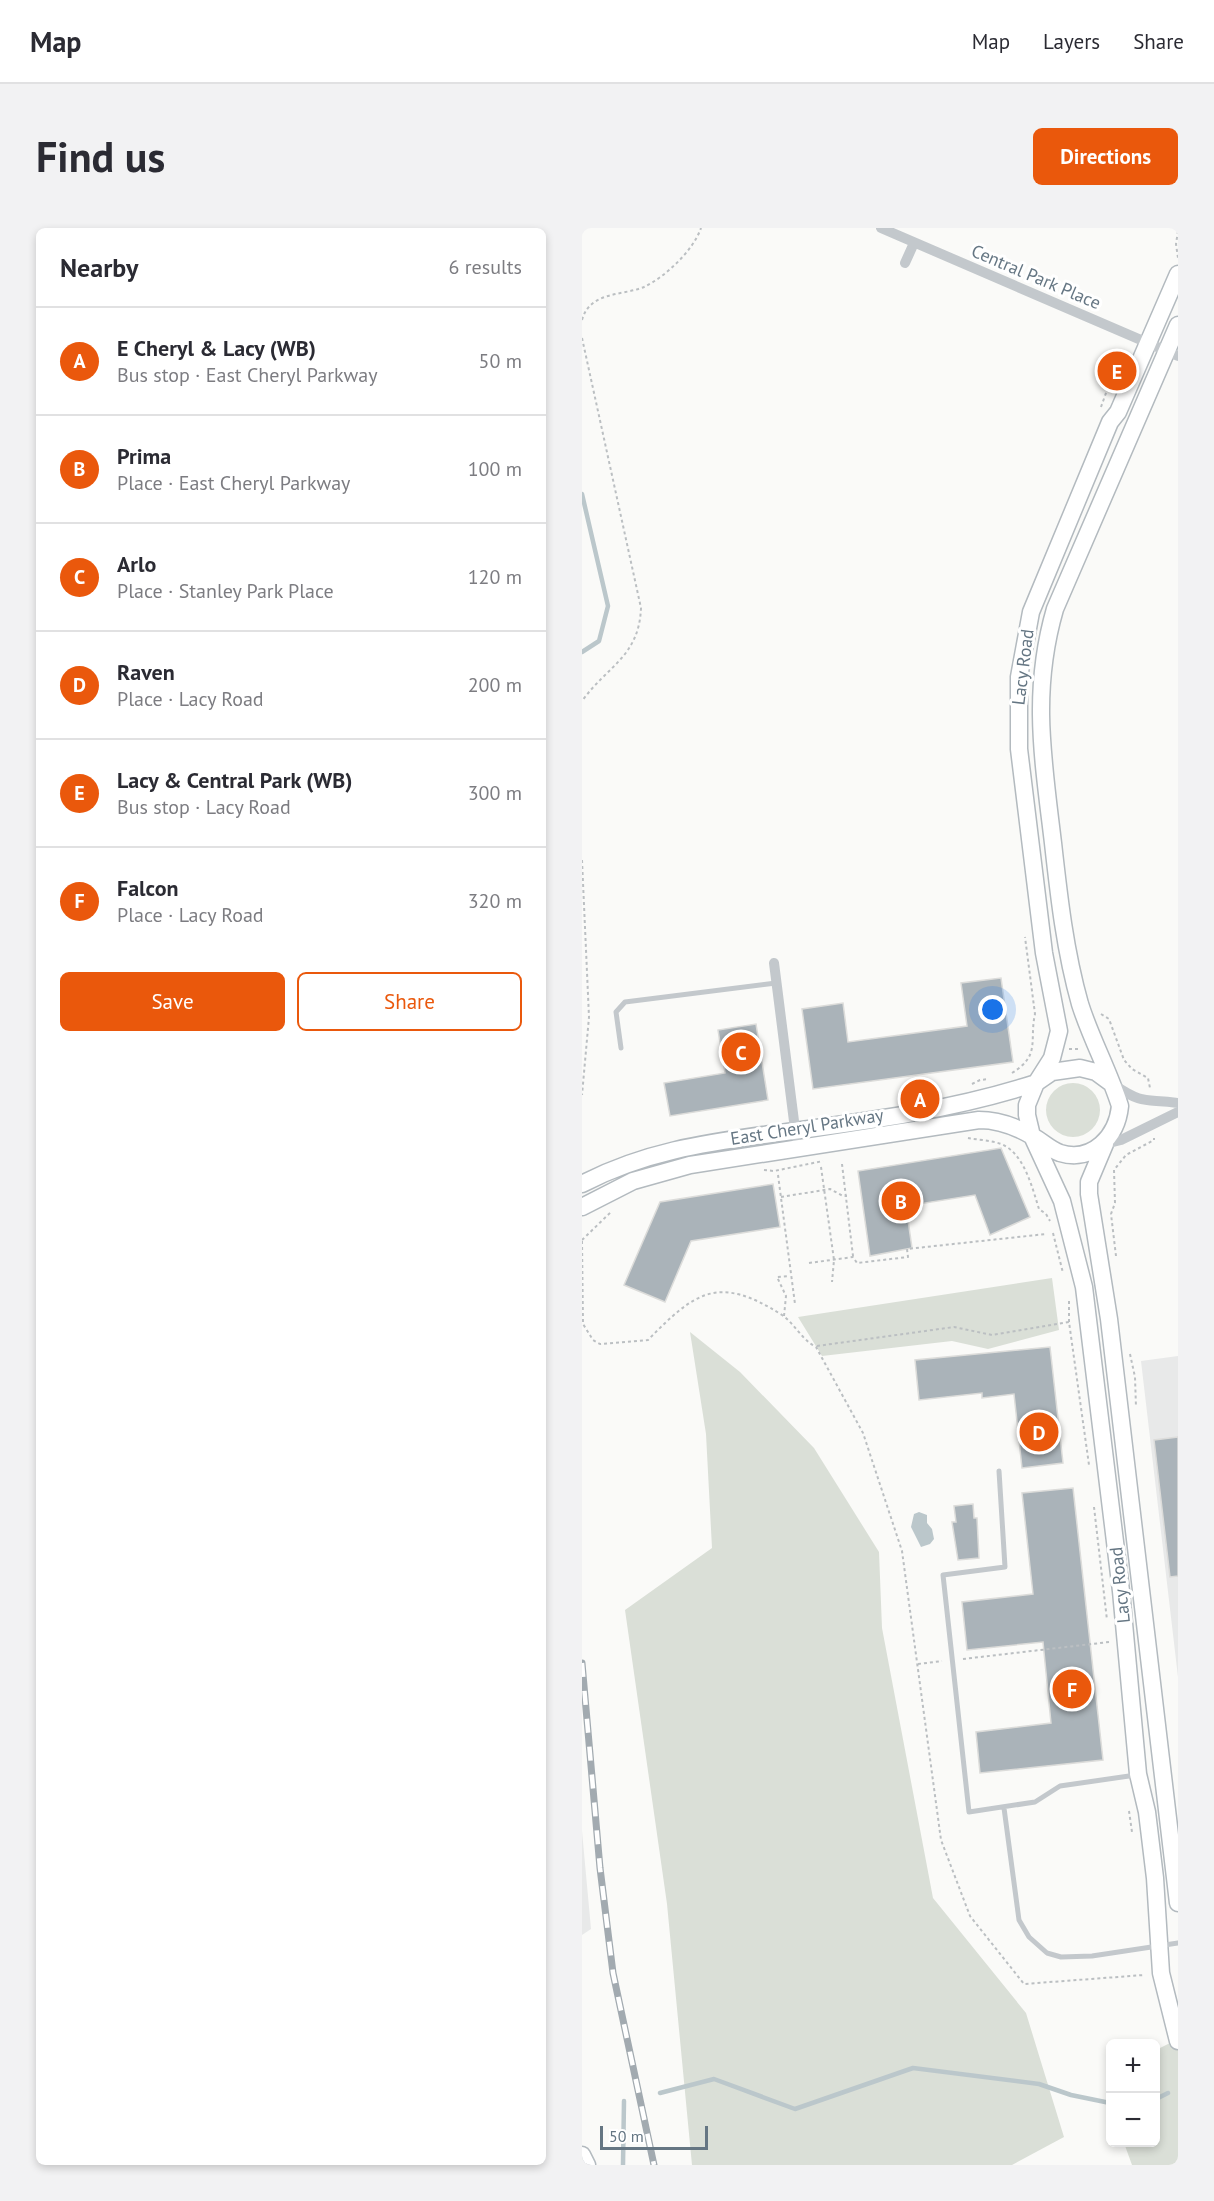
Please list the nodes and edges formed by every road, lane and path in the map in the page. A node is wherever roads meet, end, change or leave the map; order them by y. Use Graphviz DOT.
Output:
graph roads {
  1 [pos="701,228"];
  2 [pos="881,228"];
  3 [pos="1178,231"];
  4 [pos="914,243"];
  5 [pos="1178,258"];
  6 [pos="905,263"];
  7 [pos="1178,274"];
  8 [pos="582,320"];
  9 [pos="1178,325"];
  10 [pos="582,338"];
  11 [pos="1148,343"];
  12 [pos="1172,353"];
  13 [pos="582,701"];
  14 [pos="582,860"];
  15 [pos="774,963"];
  16 [pos="776,983"];
  17 [pos="1101,1013"];
  18 [pos="1032,1025"];
  19 [pos="621,1048"];
  20 [pos="1065,1048"];
  21 [pos="1082,1048"];
  22 [pos="1009,1075"];
  23 [pos="990,1079"];
  24 [pos="980,1080"];
  25 [pos="1036,1083"];
  26 [pos="1111,1084"];
  27 [pos="1150,1086"];
  28 [pos="582,1095"];
  29 [pos="1178,1103"];
  30 [pos="1178,1112"];
  31 [pos="796,1130"];
  32 [pos="1032,1136"];
  33 [pos="962,1139"];
  34 [pos="1155,1140"];
  35 [pos="1105,1144"];
  36 [pos="798,1149"];
  37 [pos="824,1161"];
  38 [pos="842,1164"];
  39 [pos="821,1167"];
  40 [pos="763,1170"];
  41 [pos="778,1175"];
  42 [pos="582,1184"];
  43 [pos="825,1190"];
  44 [pos="847,1196"];
  45 [pos="780,1197"];
  46 [pos="1115,1203"];
  47 [pos="619,1206"];
  48 [pos="582,1207"];
  49 [pos="1046,1234"];
  50 [pos="582,1241"];
  51 [pos="853,1257"];
  52 [pos="834,1260"];
  53 [pos="809,1263"];
  54 [pos="790,1276"];
  55 [pos="1065,1278"];
  56 [pos="831,1282"];
  57 [pos="1069,1296"];
  58 [pos="795,1304"];
  59 [pos="784,1316"];
  60 [pos="1069,1322"];
  61 [pos="816,1347"];
  62 [pos="1089,1465"];
  63 [pos="999,1471"];
  64 [pos="1093,1500"];
  65 [pos="1108,1630"];
  66 [pos="1109,1642"];
  67 [pos="951,1660"];
  68 [pos="917,1664"];
  69 [pos="1138,1774"];
  70 [pos="1004,1808"];
  71 [pos="1130,1811"];
  72 [pos="1133,1835"];
  73 [pos="1178,1904"];
  74 [pos="1178,1943"];
  75 [pos="1160,1946"];
  76 [pos="1144,1975"];
  77 [pos="1178,2041"];
  78 [pos="582,2155"];
  79 [pos="587,2165"];
  1 -- 8 [label="path"];
  2 -- 4 [label="street, Central Park Place"];
  3 -- 5 [label="path"];
  4 -- 6 [label="street"];
  4 -- 11 [label="street, Central Park Place"];
  7 -- 11 [label="main road, Lacy Road"];
  9 -- 12 [label="main road, Lacy Road"];
  10 -- 13 [label="path"];
  11 -- 12 [label="street, Central Park Place"];
  11 -- 25 [label="main road, Lacy Road"];
  12 -- 26 [label="main road, Lacy Road"];
  14 -- 28 [label="path"];
  15 -- 16 [label="street"];
  16 -- 19 [label="lane"];
  16 -- 31 [label="street"];
  17 -- 27 [label="path"];
  18 -- 22 [label="path"];
  20 -- 21 [label="path"];
  23 -- 24 [label="path"];
  25 -- 26 [label="main road"];
  25 -- 31 [label="main road, East Cheryl Parkway"];
  25 -- 32 [label="main road"];
  26 -- 29 [label="street"];
  26 -- 35 [label="main road"];
  30 -- 35 [label="street"];
  31 -- 36 [label="street"];
  31 -- 42 [label="main road, East Cheryl Parkway"];
  32 -- 35 [label="main road"];
  32 -- 36 [label="main road, East Cheryl Parkway"];
  32 -- 69 [label="main road, Lacy Road"];
  33 -- 55 [label="path"];
  34 -- 46 [label="path"];
  35 -- 73 [label="main road, Lacy Road"];
  36 -- 48 [label="main road, East Cheryl Parkway"];
  37 -- 40 [label="path"];
  38 -- 44 [label="path"];
  39 -- 43 [label="path"];
  41 -- 45 [label="path"];
  43 -- 44 [label="path"];
  43 -- 45 [label="path"];
  43 -- 52 [label="path"];
  44 -- 51 [label="path"];
  45 -- 54 [label="path"];
  47 -- 50 [label="path"];
  49 -- 51 [label="path"];
  50 -- 59 [label="path"];
  51 -- 52 [label="path"];
  52 -- 53 [label="path"];
  52 -- 56 [label="path"];
  54 -- 58 [label="path"];
  54 -- 59 [label="path"];
  57 -- 60 [label="path"];
  59 -- 61 [label="path"];
  60 -- 61 [label="path"];
  60 -- 62 [label="path"];
  61 -- 68 [label="path"];
  63 -- 67 [label="lane"];
  64 -- 65 [label="path"];
  66 -- 67 [label="path"];
  67 -- 68 [label="path"];
  67 -- 70 [label="lane"];
  68 -- 76 [label="path"];
  69 -- 70 [label="lane"];
  69 -- 75 [label="main road, Lacy Road"];
  70 -- 75 [label="lane"];
  71 -- 72 [label="path"];
  74 -- 75 [label="lane"];
  75 -- 77 [label="main road, Lacy Road"];
  78 -- 79 [label="main road"];
}
